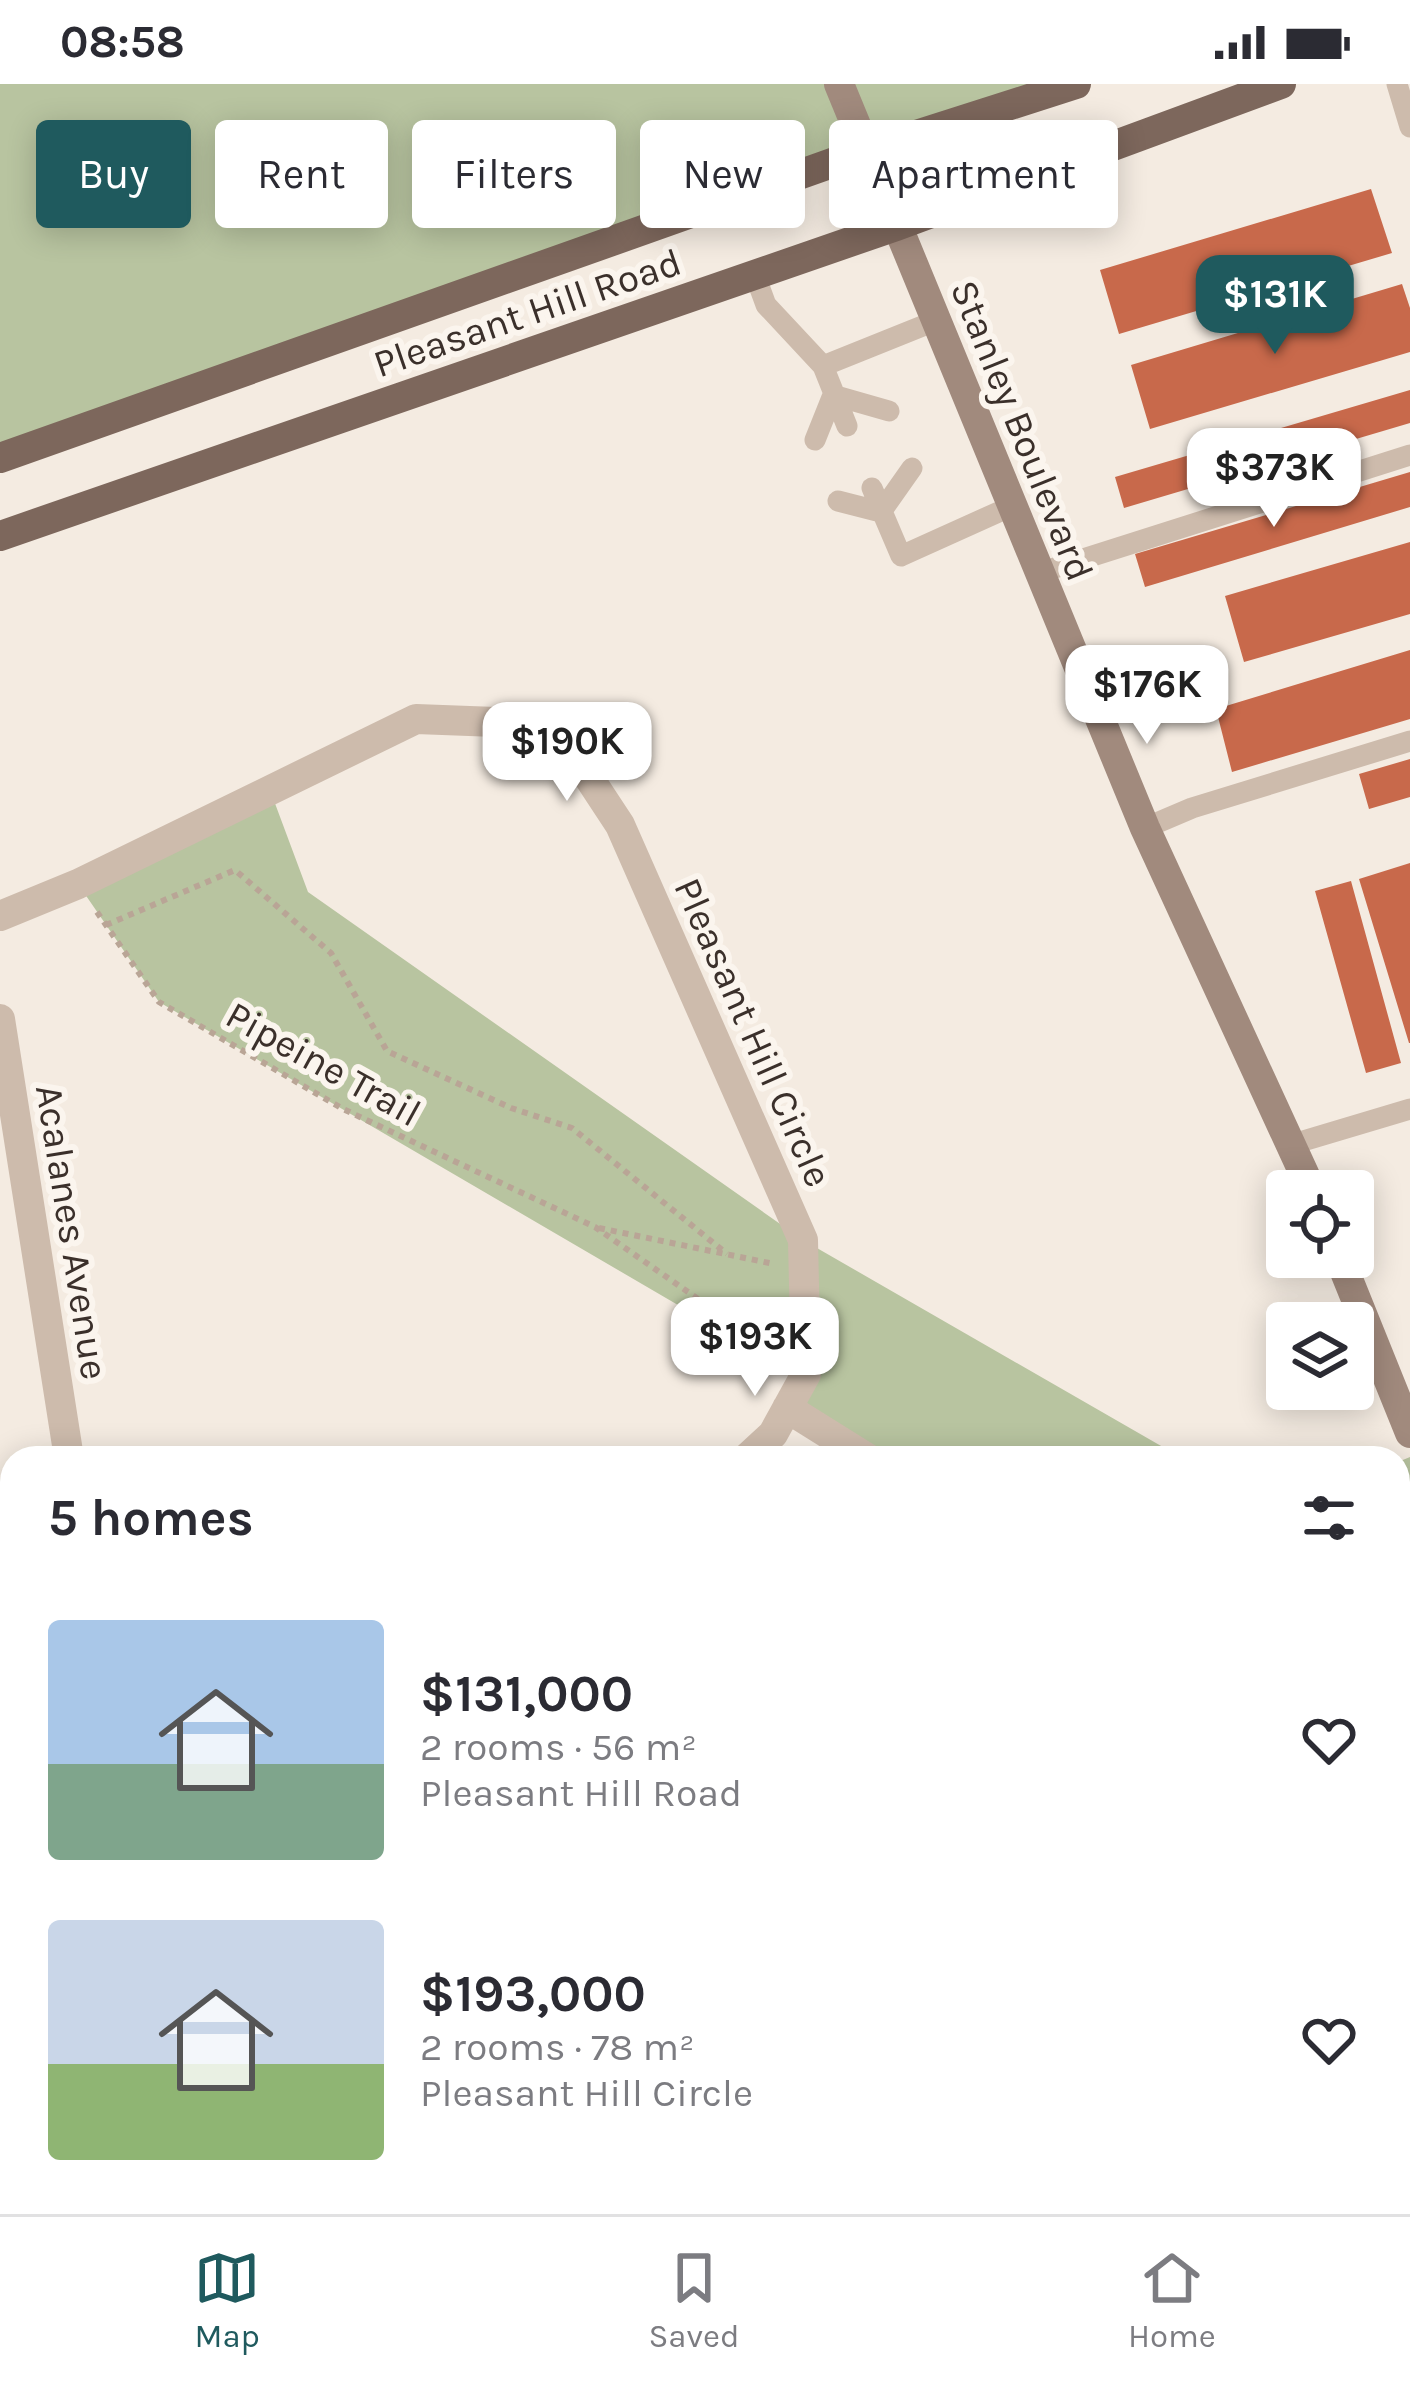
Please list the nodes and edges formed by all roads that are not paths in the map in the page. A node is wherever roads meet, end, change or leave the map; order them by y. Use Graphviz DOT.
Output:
graph roads {
  1 [pos="839,84"];
  2 [pos="1076,84"];
  3 [pos="1281,84"];
  4 [pos="1397,84"];
  5 [pos="854,120"];
  6 [pos="963,120"];
  7 [pos="1410,128"];
  8 [pos="1118,144"];
  9 [pos="829,164"];
  10 [pos="890,228"];
  11 [pos="897,228"];
  12 [pos="755,275"];
  13 [pos="935,321"];
  14 [pos="823,365"];
  15 [pos="833,395"];
  16 [pos="889,410"];
  17 [pos="847,425"];
  18 [pos="815,440"];
  19 [pos="1410,455"];
  20 [pos="0,458"];
  21 [pos="912,468"];
  22 [pos="872,488"];
  23 [pos="838,501"];
  24 [pos="1012,506"];
  25 [pos="881,512"];
  26 [pos="0,536"];
  27 [pos="1039,573"];
  28 [pos="1410,741"];
  29 [pos="1145,828"];
  30 [pos="0,916"];
  31 [pos="0,1019"];
  32 [pos="1410,1109"];
  33 [pos="1293,1144"];
  34 [pos="1304,1170"];
  35 [pos="1347,1278"];
  36 [pos="787,1408"];
  37 [pos="1410,1433"];
  38 [pos="67,1446"];
  39 [pos="760,1446"];
  40 [pos="849,1446"];
  1 -- 5 [label="street, Stanley Boulevard"];
  2 -- 6 [label="main road, Pleasant Hill Road"];
  3 -- 8 [label="main road, Pleasant Hill Road"];
  4 -- 7 [label="lane"];
  9 -- 20 [label="main road, Pleasant Hill Road"];
  10 -- 12 [label="main road, Pleasant Hill Road"];
  11 -- 13 [label="street, Stanley Boulevard"];
  12 -- 14 [label="lane"];
  12 -- 26 [label="main road, Pleasant Hill Road"];
  13 -- 14 [label="lane"];
  13 -- 24 [label="street, Stanley Boulevard"];
  14 -- 15 [label="lane"];
  15 -- 16 [label="lane"];
  15 -- 17 [label="lane"];
  15 -- 18 [label="lane"];
  19 -- 27 [label="lane"];
  21 -- 25 [label="lane"];
  22 -- 25 [label="lane"];
  23 -- 25 [label="lane"];
  24 -- 25 [label="lane"];
  24 -- 27 [label="street, Stanley Boulevard"];
  27 -- 29 [label="street, Stanley Boulevard"];
  28 -- 29 [label="lane"];
  29 -- 33 [label="street, Stanley Boulevard"];
  30 -- 36 [label="street, Pleasant Hill Circle"];
  31 -- 38 [label="street, Acalanes Avenue"];
  32 -- 33 [label="lane"];
  33 -- 34 [label="street, Stanley Boulevard"];
  35 -- 37 [label="street"];
  36 -- 39 [label="street, Pleasant Hill Circle"];
  36 -- 40 [label="street"];
}
